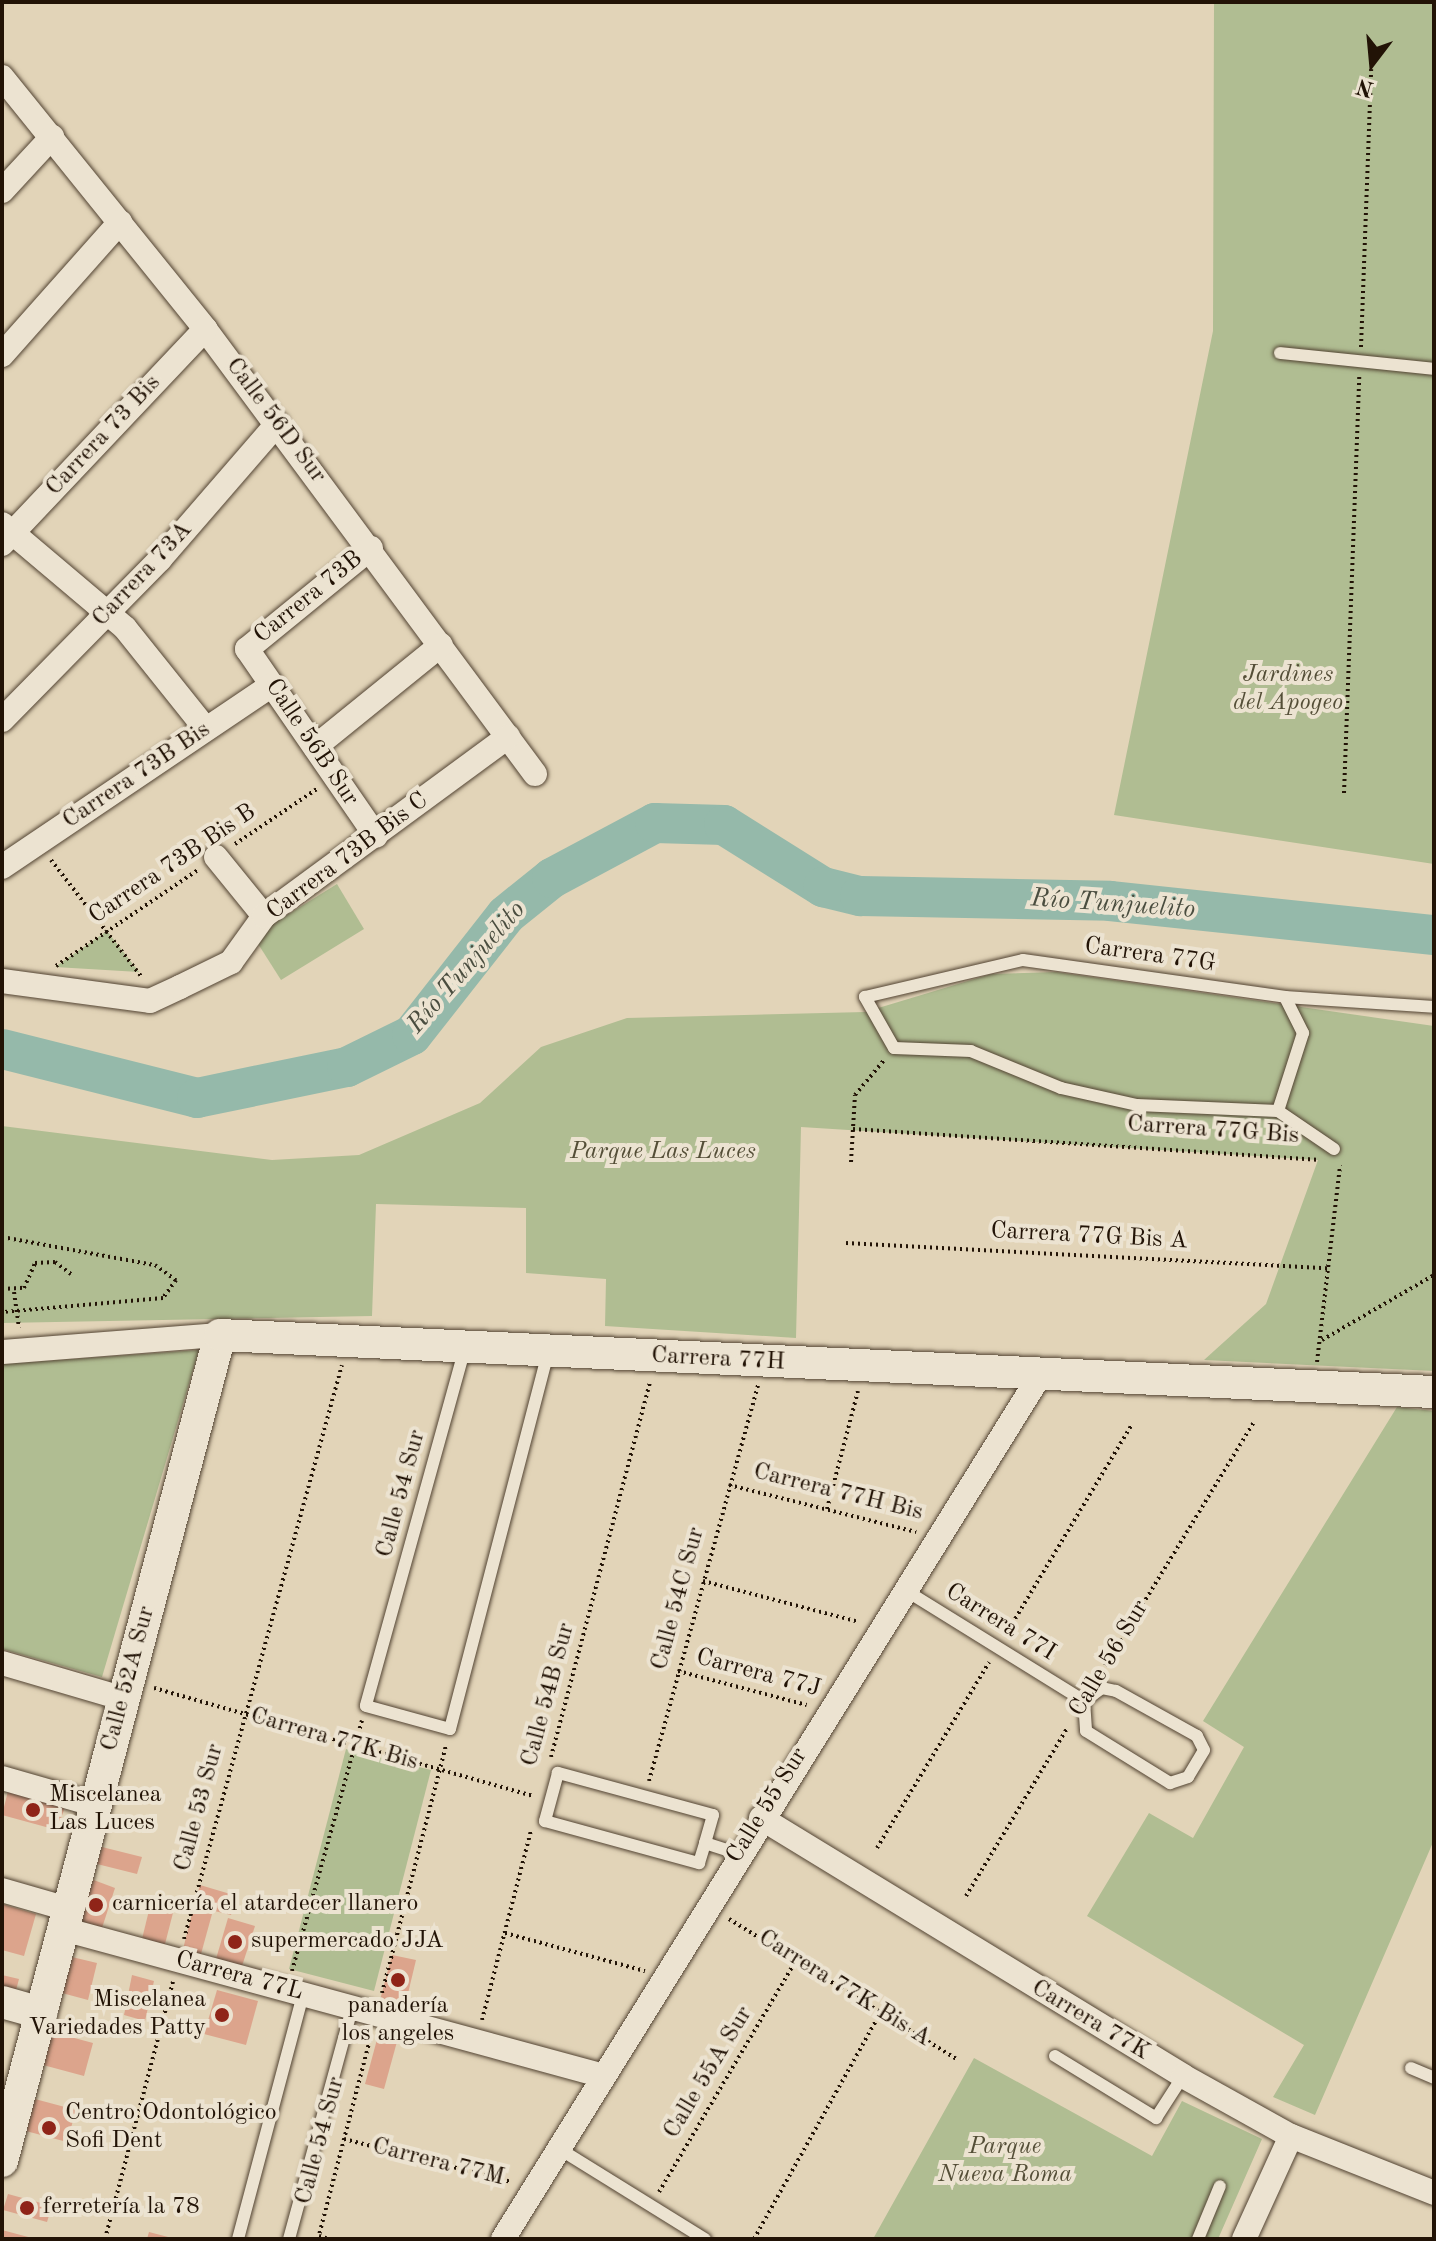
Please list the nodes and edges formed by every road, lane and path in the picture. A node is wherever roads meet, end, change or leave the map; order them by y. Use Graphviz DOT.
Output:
graph roads {
  1 [pos="1371,69"];
  2 [pos="2,77"];
  3 [pos="52,137"];
  4 [pos="2,191"];
  5 [pos="120,222"];
  6 [pos="205,329"];
  7 [pos="1280,353"];
  8 [pos="2,355"];
  9 [pos="1360,362"];
  10 [pos="1434,369"];
  11 [pos="277,424"];
  12 [pos="5,534"];
  13 [pos="371,548"];
  14 [pos="106,616"];
  15 [pos="441,645"];
  16 [pos="247,649"];
  17 [pos="272,685"];
  18 [pos="2,720"];
  19 [pos="206,729"];
  20 [pos="508,737"];
  21 [pos="315,747"];
  22 [pos="535,774"];
  23 [pos="335,777"];
  24 [pos="1344,793"];
  25 [pos="376,836"];
  26 [pos="38,843"];
  27 [pos="216,857"];
  28 [pos="2,867"];
  29 [pos="264,916"];
  30 [pos="107,931"];
  31 [pos="2,981"];
  32 [pos="38,990"];
  33 [pos="1285,997"];
  34 [pos="150,1001"];
  35 [pos="1434,1007"];
  36 [pos="894,1048"];
  37 [pos="1278,1111"];
  38 [pos="853,1129"];
  39 [pos="1334,1149"];
  40 [pos="851,1162"];
  41 [pos="2,1237"];
  42 [pos="846,1243"];
  43 [pos="1330,1268"];
  44 [pos="71,1274"];
  45 [pos="1434,1275"];
  46 [pos="2,1289"];
  47 [pos="14,1292"];
  48 [pos="16,1311"];
  49 [pos="2,1312"];
  50 [pos="220,1335"];
  51 [pos="1320,1341"];
  52 [pos="349,1342"];
  53 [pos="465,1348"];
  54 [pos="12,1351"];
  55 [pos="548,1352"];
  56 [pos="657,1357"];
  57 [pos="764,1363"];
  58 [pos="864,1368"];
  59 [pos="1039,1377"];
  60 [pos="1315,1388"];
  61 [pos="1434,1392"];
  62 [pos="1254,1422"];
  63 [pos="729,1485"];
  64 [pos="827,1509"];
  65 [pos="938,1537"];
  66 [pos="703,1581"];
  67 [pos="905,1590"];
  68 [pos="881,1627"];
  69 [pos="2,1663"];
  70 [pos="678,1671"];
  71 [pos="126,1690"];
  72 [pos="1084,1701"];
  73 [pos="828,1711"];
  74 [pos="243,1714"];
  75 [pos="450,1729"];
  76 [pos="548,1767"];
  77 [pos="439,1769"];
  78 [pos="2,1778"];
  79 [pos="544,1782"];
  80 [pos="645,1796"];
  81 [pos="545,1798"];
  82 [pos="96,1805"];
  83 [pos="536,1812"];
  84 [pos="761,1818"];
  85 [pos="532,1827"];
  86 [pos="705,1843"];
  87 [pos="738,1854"];
  88 [pos="2,1890"];
  89 [pos="966,1896"];
  90 [pos="66,1919"];
  91 [pos="729,1919"];
  92 [pos="505,1933"];
  93 [pos="178,1960"];
  94 [pos="796,1960"];
  95 [pos="662,1976"];
  96 [pos="303,1995"];
  97 [pos="2,2002"];
  98 [pos="352,2008"];
  99 [pos="881,2012"];
  100 [pos="41,2013"];
  101 [pos="376,2014"];
  102 [pos="476,2042"];
  103 [pos="1055,2056"];
  104 [pos="958,2060"];
  105 [pos="1411,2068"];
  106 [pos="600,2075"];
  107 [pos="1183,2076"];
  108 [pos="1434,2078"];
  109 [pos="6,2127"];
  110 [pos="1291,2136"];
  111 [pos="344,2139"];
  112 [pos="557,2147"];
  113 [pos="2,2161"];
  114 [pos="1220,2186"];
  115 [pos="532,2187"];
  116 [pos="1434,2193"];
  117 [pos="652,2204"];
  118 [pos="318,2238"];
  119 [pos="105,2239"];
  120 [pos="238,2239"];
  121 [pos="289,2239"];
  122 [pos="329,2239"];
  123 [pos="503,2239"];
  124 [pos="705,2239"];
  125 [pos="754,2239"];
  126 [pos="1198,2239"];
  127 [pos="1244,2239"];
  1 -- 9 [label="path"];
  2 -- 3 [label="street, Calle 56D Sur"];
  3 -- 4 [label="street"];
  3 -- 5 [label="street, Calle 56D Sur"];
  5 -- 6 [label="street, Calle 56D Sur"];
  5 -- 8 [label="street"];
  6 -- 11 [label="street, Calle 56D Sur"];
  6 -- 12 [label="street, Carrera 73 Bis"];
  7 -- 9 [label="lane"];
  9 -- 10 [label="lane"];
  9 -- 24 [label="path"];
  11 -- 13 [label="street, Calle 56D Sur"];
  11 -- 14 [label="street, Carrera 73A"];
  12 -- 14 [label="street"];
  13 -- 15 [label="street, Calle 56D Sur"];
  13 -- 16 [label="street, Carrera 73B"];
  14 -- 18 [label="street, Carrera 73A"];
  14 -- 19 [label="street"];
  15 -- 20 [label="street, Calle 56D Sur"];
  15 -- 21 [label="street"];
  16 -- 17 [label="street, Calle 56B Sur"];
  17 -- 19 [label="street, Carrera 73B Bis"];
  17 -- 21 [label="street, Calle 56B Sur"];
  19 -- 26 [label="street, Carrera 73B Bis"];
  20 -- 22 [label="street, Calle 56D Sur"];
  20 -- 25 [label="street, Carrera 73B Bis C"];
  21 -- 23 [label="street, Calle 56B Sur"];
  23 -- 25 [label="street, Calle 56B Sur"];
  23 -- 27 [label="path, Carrera 73B Bis B"];
  25 -- 29 [label="street, Carrera 73B Bis C"];
  26 -- 28 [label="street, Carrera 73B Bis"];
  26 -- 30 [label="path"];
  27 -- 29 [label="street"];
  27 -- 30 [label="path, Carrera 73B Bis B"];
  29 -- 34 [label="street, Carrera 73B Bis C"];
  30 -- 32 [label="path, Carrera 73B Bis B"];
  30 -- 34 [label="path"];
  31 -- 32 [label="street"];
  32 -- 34 [label="street"];
  33 -- 35 [label="lane, Carrera 77G"];
  33 -- 36 [label="lane, Carrera 77G"];
  33 -- 37 [label="lane"];
  36 -- 37 [label="lane, Carrera 77G Bis"];
  36 -- 38 [label="path"];
  37 -- 39 [label="lane, Carrera 77G Bis"];
  38 -- 39 [label="path, Carrera 77G Bis"];
  38 -- 40 [label="path"];
  39 -- 43 [label="path"];
  41 -- 48 [label="path"];
  42 -- 43 [label="path, Carrera 77G Bis A"];
  43 -- 51 [label="path"];
  44 -- 47 [label="path"];
  45 -- 51 [label="path"];
  46 -- 47 [label="path"];
  47 -- 48 [label="path"];
  48 -- 49 [label="path"];
  48 -- 54 [label="path"];
  50 -- 52 [label="street, Carrera 77H"];
  50 -- 54 [label="street, Carrera 77H"];
  50 -- 71 [label="street, Calle 52A Sur"];
  51 -- 60 [label="path"];
  52 -- 53 [label="street, Carrera 77H"];
  52 -- 74 [label="path, Calle 53 Sur"];
  53 -- 55 [label="street, Carrera 77H"];
  53 -- 75 [label="lane, Calle 54 Sur"];
  55 -- 56 [label="street, Carrera 77H"];
  55 -- 75 [label="lane"];
  56 -- 57 [label="street, Carrera 77H"];
  56 -- 76 [label="path, Calle 54B Sur"];
  57 -- 58 [label="street, Carrera 77H"];
  57 -- 63 [label="path, Calle 54C Sur"];
  58 -- 59 [label="street, Carrera 77H"];
  58 -- 64 [label="path"];
  59 -- 60 [label="street, Carrera 77H"];
  59 -- 65 [label="street, Calle 55 Sur"];
  60 -- 61 [label="street, Carrera 77H"];
  62 -- 72 [label="path, Calle 56 Sur"];
  63 -- 64 [label="path, Carrera 77H Bis"];
  63 -- 66 [label="path, Calle 54C Sur"];
  64 -- 65 [label="path, Carrera 77H Bis"];
  65 -- 67 [label="street, Calle 55 Sur"];
  66 -- 68 [label="path"];
  66 -- 70 [label="path, Calle 54C Sur"];
  67 -- 68 [label="street, Calle 55 Sur"];
  67 -- 72 [label="lane, Carrera 77I"];
  68 -- 73 [label="street, Calle 55 Sur"];
  69 -- 71 [label="street"];
  70 -- 73 [label="path, Carrera 77J"];
  70 -- 80 [label="path, Calle 54C Sur"];
  71 -- 74 [label="path, Carrera 77K Bis"];
  71 -- 82 [label="street, Calle 52A Sur"];
  72 -- 72 [label="lane"];
  72 -- 89 [label="path, Calle 56 Sur"];
  73 -- 84 [label="street, Calle 55 Sur"];
  74 -- 77 [label="path, Carrera 77K Bis"];
  74 -- 93 [label="path, Calle 53 Sur"];
  75 -- 77 [label="path, Calle 54 Sur"];
  77 -- 81 [label="path, Carrera 77K Bis"];
  77 -- 101 [label="path, Calle 54 Sur"];
  78 -- 82 [label="street"];
  79 -- 81 [label="path, Calle 54B Sur"];
  80 -- 81 [label="lane"];
  80 -- 86 [label="lane"];
  81 -- 83 [label="path, Calle 54B Sur"];
  81 -- 86 [label="lane"];
  82 -- 90 [label="street, Calle 52A Sur"];
  84 -- 87 [label="street, Calle 55 Sur"];
  84 -- 107 [label="street, Carrera 77K"];
  85 -- 92 [label="path"];
  86 -- 87 [label="lane"];
  87 -- 95 [label="street, Calle 55 Sur"];
  88 -- 90 [label="street, Carrera 77L"];
  90 -- 93 [label="street, Carrera 77L"];
  90 -- 100 [label="street, Calle 52A Sur"];
  91 -- 94 [label="path, Carrera 77K Bis A"];
  92 -- 95 [label="path"];
  92 -- 102 [label="path"];
  93 -- 96 [label="street, Carrera 77L"];
  93 -- 119 [label="path, Calle 53 Sur"];
  94 -- 99 [label="path, Carrera 77K Bis A"];
  94 -- 117 [label="path, Calle 55A Sur"];
  95 -- 106 [label="street, Calle 55 Sur"];
  96 -- 98 [label="street, Carrera 77L"];
  96 -- 120 [label="lane"];
  97 -- 100 [label="street"];
  98 -- 101 [label="street, Carrera 77L"];
  98 -- 121 [label="lane"];
  99 -- 104 [label="path, Carrera 77K Bis A"];
  99 -- 125 [label="path"];
  100 -- 109 [label="street, Calle 52A Sur"];
  101 -- 102 [label="street, Carrera 77L"];
  101 -- 111 [label="path, Calle 54 Sur"];
  102 -- 106 [label="street, Carrera 77L"];
  103 -- 107 [label="lane"];
  105 -- 108 [label="lane"];
  106 -- 112 [label="street, Calle 55 Sur"];
  107 -- 110 [label="street, Carrera 77K"];
  109 -- 113 [label="street, Calle 52A Sur"];
  110 -- 116 [label="street, Carrera 77K"];
  110 -- 127 [label="street"];
  111 -- 115 [label="path, Carrera 77M"];
  111 -- 118 [label="path, Calle 54 Sur"];
  112 -- 115 [label="street, Calle 55 Sur"];
  112 -- 117 [label="lane"];
  114 -- 126 [label="lane"];
  115 -- 123 [label="street, Calle 55 Sur"];
  117 -- 124 [label="lane"];
  118 -- 122 [label="path"];
}
